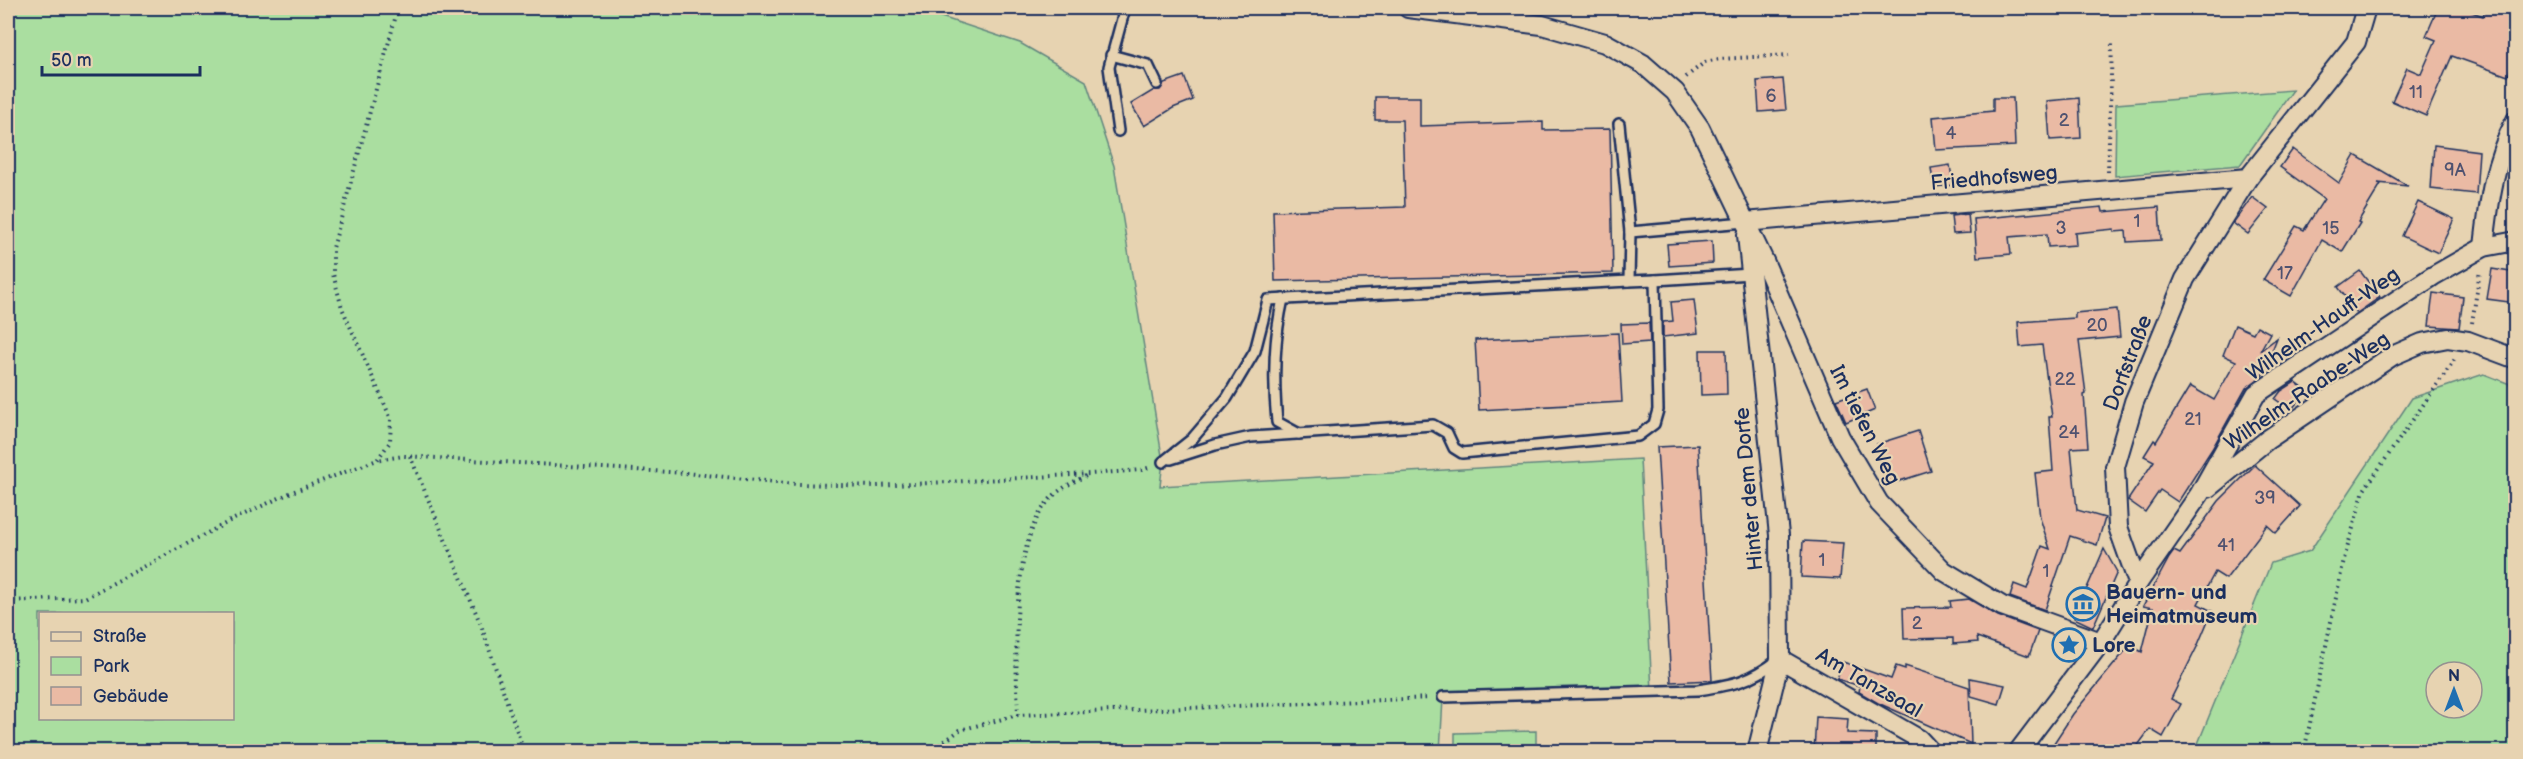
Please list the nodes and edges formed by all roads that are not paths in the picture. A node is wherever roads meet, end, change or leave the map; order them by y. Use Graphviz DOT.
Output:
graph roads {
  1 [pos="1125,8"];
  2 [pos="1408,8"];
  3 [pos="2366,8"];
  4 [pos="1111,55"];
  5 [pos="1157,84"];
  6 [pos="2516,120"];
  7 [pos="1619,124"];
  8 [pos="1118,131"];
  9 [pos="2248,178"];
  10 [pos="1745,222"];
  11 [pos="1630,231"];
  12 [pos="2516,241"];
  13 [pos="2484,247"];
  14 [pos="1751,274"];
  15 [pos="1655,280"];
  16 [pos="1629,281"];
  17 [pos="1283,299"];
  18 [pos="2516,359"];
  19 [pos="1299,434"];
  20 [pos="2199,495"];
  21 [pos="2138,583"];
  22 [pos="2101,642"];
  23 [pos="1780,659"];
  24 [pos="1443,697"];
  25 [pos="1757,752"];
  26 [pos="1931,752"];
  27 [pos="2018,752"];
  1 -- 4 [label="lane"];
  2 -- 10 [label="street, Im tiefen Weg"];
  3 -- 9 [label="street, Dorfstraße"];
  4 -- 5 [label="lane"];
  4 -- 8 [label="lane"];
  6 -- 13 [label="street"];
  7 -- 11 [label="lane"];
  9 -- 10 [label="street, Friedhofsweg"];
  9 -- 21 [label="street, Dorfstraße"];
  10 -- 11 [label="lane"];
  10 -- 14 [label="street, Hinter dem Dorfe"];
  10 -- 22 [label="street, Im tiefen Weg"];
  11 -- 16 [label="lane"];
  12 -- 13 [label="street, Wilhelm-Hauff-Weg"];
  13 -- 20 [label="street, Wilhelm-Hauff-Weg"];
  14 -- 15 [label="lane"];
  14 -- 23 [label="street, Hinter dem Dorfe"];
  15 -- 16 [label="lane"];
  15 -- 19 [label="lane"];
  16 -- 17 [label="lane"];
  17 -- 19 [label="lane"];
  17 -- 19 [label="lane"];
  18 -- 20 [label="street, Wilhelm-Raabe-Weg"];
  20 -- 21 [label="street, Wilhelm-Hauff-Weg"];
  21 -- 22 [label="street"];
  22 -- 27 [label="street"];
  23 -- 24 [label="lane"];
  23 -- 25 [label="street, Hinter dem Dorfe"];
  23 -- 26 [label="street, Am Tanzsaal"];
}
